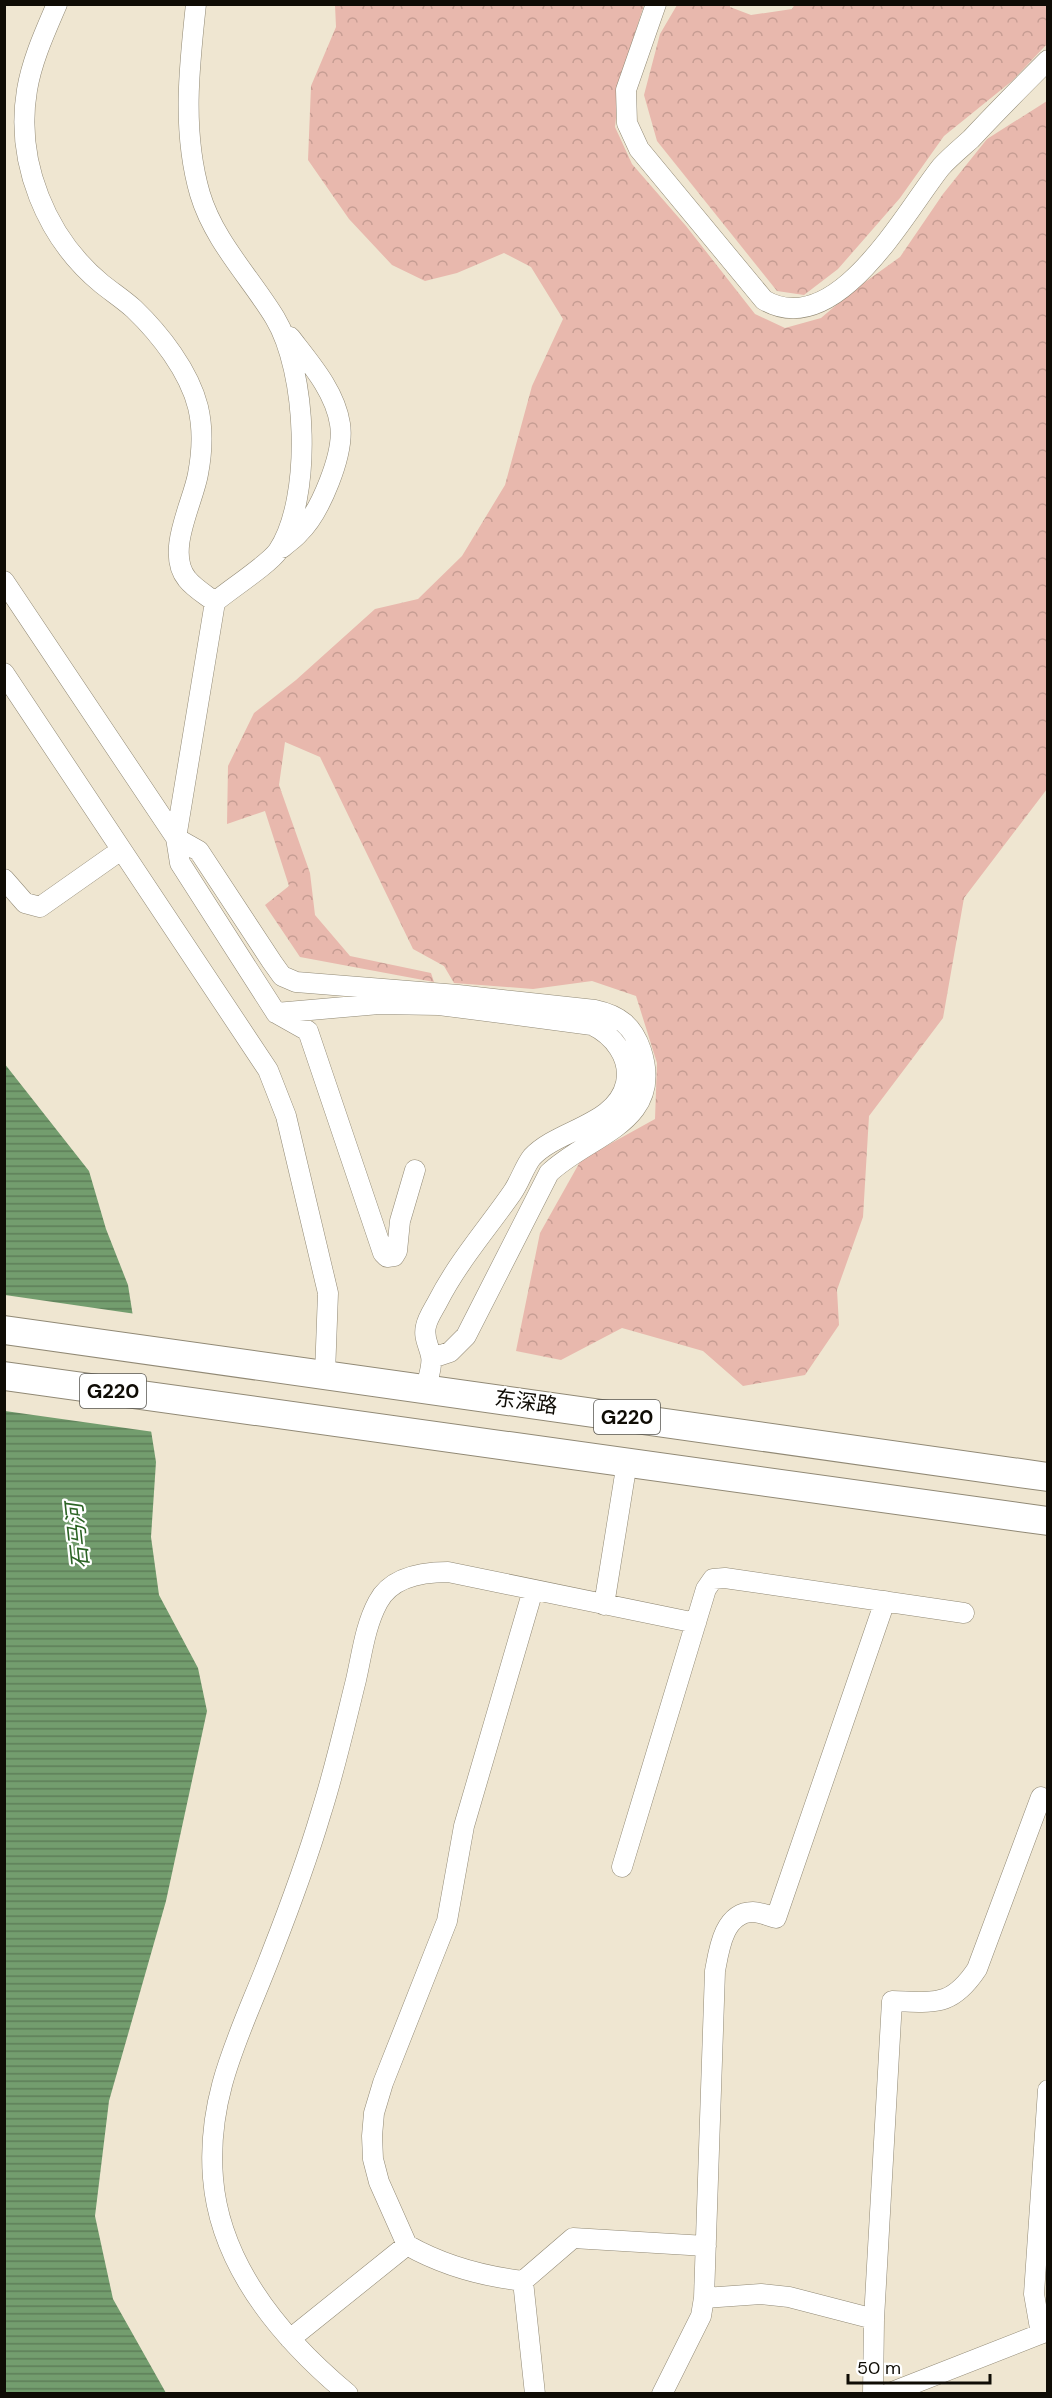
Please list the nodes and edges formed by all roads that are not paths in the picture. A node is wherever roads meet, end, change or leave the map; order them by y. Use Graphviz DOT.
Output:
graph roads {
  1 [pos="57,4"];
  2 [pos="196,4"];
  3 [pos="656,4"];
  4 [pos="1047,60"];
  5 [pos="276,319"];
  6 [pos="277,552"];
  7 [pos="4,581"];
  8 [pos="214,602"];
  9 [pos="4,673"];
  10 [pos="176,838"];
  11 [pos="121,850"];
  12 [pos="4,879"];
  13 [pos="276,1013"];
  14 [pos="416,1170"];
  15 [pos="4,1330"];
  16 [pos="432,1358"];
  17 [pos="325,1374"];
  18 [pos="4,1376"];
  19 [pos="426,1388"];
  20 [pos="627,1462"];
  21 [pos="1047,1477"];
  22 [pos="1047,1521"];
  23 [pos="533,1590"];
  24 [pos="885,1600"];
  25 [pos="604,1605"];
  26 [pos="964,1613"];
  27 [pos="696,1623"];
  28 [pos="1041,1797"];
  29 [pos="622,1867"];
  30 [pos="1047,2090"];
  31 [pos="407,2245"];
  32 [pos="706,2246"];
  33 [pos="523,2281"];
  34 [pos="704,2298"];
  35 [pos="874,2319"];
  36 [pos="1044,2332"];
  37 [pos="290,2340"];
  38 [pos="348,2394"];
  39 [pos="535,2394"];
  40 [pos="662,2394"];
  41 [pos="873,2394"];
  42 [pos="887,2394"];
  1 -- 8 [label="street"];
  2 -- 5 [label="street"];
  3 -- 4 [label="street"];
  5 -- 6 [label="street"];
  5 -- 6 [label="street"];
  6 -- 8 [label="street"];
  7 -- 10 [label="street"];
  8 -- 10 [label="street"];
  9 -- 11 [label="street"];
  10 -- 13 [label="street"];
  10 -- 16 [label="street"];
  11 -- 12 [label="street"];
  11 -- 17 [label="street"];
  13 -- 14 [label="street"];
  13 -- 16 [label="street"];
  15 -- 17 [label="highway, 东深路 / G220"];
  16 -- 19 [label="street"];
  17 -- 19 [label="highway, 东深路 / G220"];
  18 -- 20 [label="highway, G220"];
  19 -- 21 [label="highway, 东深路 / G220"];
  20 -- 22 [label="highway, G220"];
  20 -- 25 [label="street"];
  23 -- 25 [label="street"];
  23 -- 31 [label="street"];
  23 -- 37 [label="street"];
  24 -- 26 [label="street"];
  24 -- 27 [label="street"];
  24 -- 32 [label="street"];
  25 -- 27 [label="street"];
  27 -- 29 [label="street"];
  28 -- 35 [label="street"];
  30 -- 36 [label="street"];
  31 -- 33 [label="street"];
  31 -- 37 [label="street"];
  32 -- 33 [label="street"];
  32 -- 34 [label="street"];
  33 -- 39 [label="street"];
  34 -- 35 [label="street"];
  34 -- 40 [label="street"];
  35 -- 41 [label="street"];
  36 -- 42 [label="street"];
  37 -- 38 [label="street"];
}
